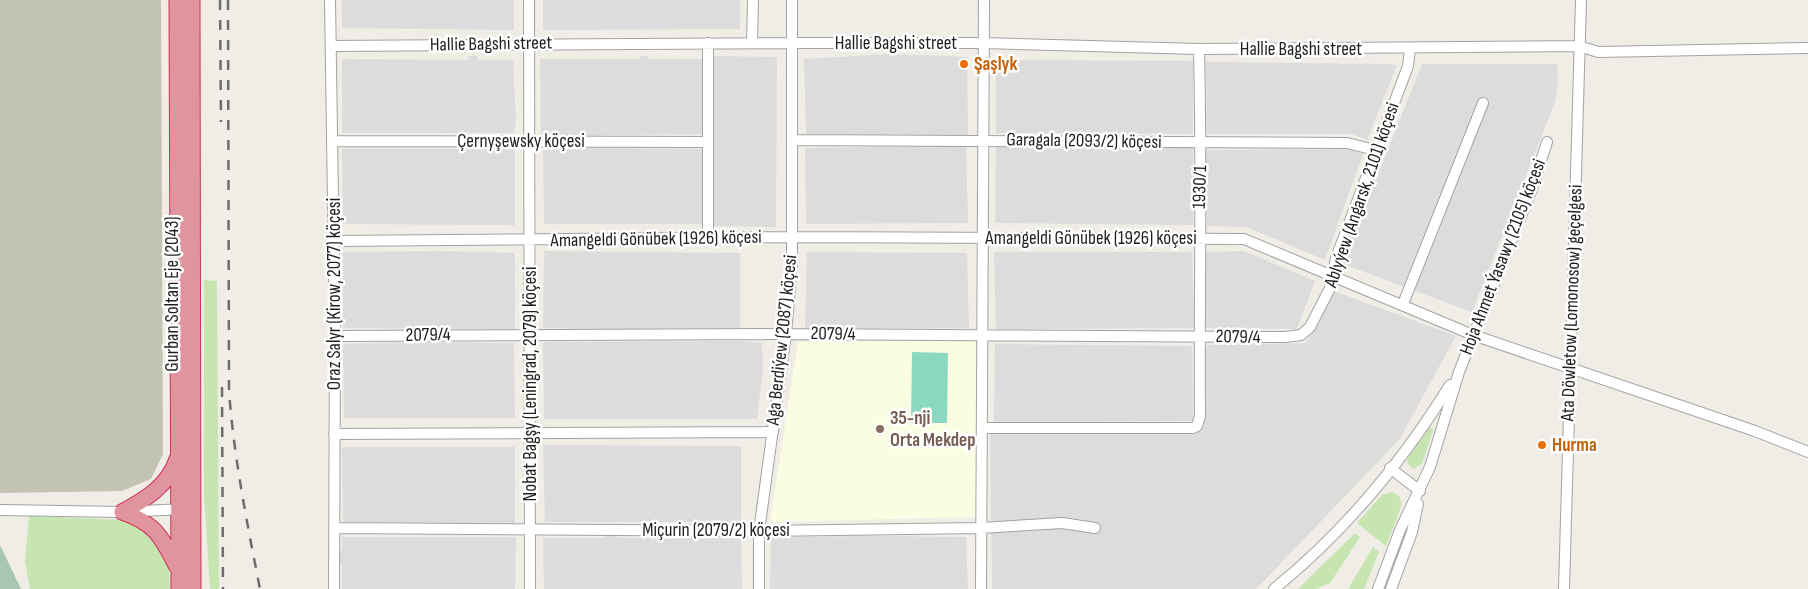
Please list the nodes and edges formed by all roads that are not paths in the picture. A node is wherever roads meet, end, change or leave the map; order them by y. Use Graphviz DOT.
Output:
graph roads {
  1 [pos="177,0"];
  2 [pos="192,0"];
  3 [pos="330,0"];
  4 [pos="529,0"];
  5 [pos="753,0"];
  6 [pos="792,0"];
  7 [pos="984,0"];
  8 [pos="1580,0"];
  9 [pos="530,43"];
  10 [pos="708,43"];
  11 [pos="752,43"];
  12 [pos="792,43"];
  13 [pos="983,44"];
  14 [pos="332,46"];
  15 [pos="1579,46"];
  16 [pos="1808,48"];
  17 [pos="1199,49"];
  18 [pos="1410,49"];
  19 [pos="1483,102"];
  20 [pos="530,140"];
  21 [pos="792,140"];
  22 [pos="983,140"];
  23 [pos="333,141"];
  24 [pos="708,142"];
  25 [pos="1547,142"];
  26 [pos="1201,143"];
  27 [pos="1375,150"];
  28 [pos="792,237"];
  29 [pos="708,238"];
  30 [pos="984,238"];
  31 [pos="1199,239"];
  32 [pos="530,240"];
  33 [pos="334,241"];
  34 [pos="1332,274"];
  35 [pos="1403,304"];
  36 [pos="530,334"];
  37 [pos="786,334"];
  38 [pos="1301,335"];
  39 [pos="1473,335"];
  40 [pos="334,336"];
  41 [pos="984,336"];
  42 [pos="1199,336"];
  43 [pos="1570,367"];
  44 [pos="1459,372"];
  45 [pos="983,428"];
  46 [pos="530,432"];
  47 [pos="773,432"];
  48 [pos="334,434"];
  49 [pos="1808,452"];
  50 [pos="179,453"];
  51 [pos="1390,468"];
  52 [pos="1420,491"];
  53 [pos="185,509"];
  54 [pos="0,510"];
  55 [pos="122,512"];
  56 [pos="335,528"];
  57 [pos="981,528"];
  58 [pos="1095,528"];
  59 [pos="759,530"];
  60 [pos="530,531"];
  61 [pos="193,539"];
  62 [pos="179,571"];
  63 [pos="179,589"];
  64 [pos="193,589"];
  65 [pos="198,589"];
  66 [pos="334,589"];
  67 [pos="530,589"];
  68 [pos="759,589"];
  69 [pos="981,589"];
  70 [pos="1274,589"];
  71 [pos="1378,589"];
  72 [pos="1391,589"];
  73 [pos="1564,589"];
  1 -- 50 [label="highway, Gurban Soltan Eje (2043)"];
  2 -- 53 [label="highway, Gurban Soltan Eje (2043)"];
  3 -- 14 [label="street, Oraz Salyr (Kirow, 2077) köçesi"];
  4 -- 9 [label="street, Nobat Bagşy (Leningrad, 2079) köçesi"];
  5 -- 11 [label="street"];
  6 -- 12 [label="street, Aga Berdiýew (2087) köçesi"];
  7 -- 13 [label="street"];
  8 -- 15 [label="street"];
  9 -- 10 [label="street, Hallie Bagshi street"];
  9 -- 14 [label="street, Hallie Bagshi street"];
  9 -- 20 [label="street, Nobat Bagşy (Leningrad, 2079) köçesi"];
  10 -- 11 [label="street, Hallie Bagshi street"];
  10 -- 24 [label="street"];
  11 -- 12 [label="street, Hallie Bagshi street"];
  12 -- 13 [label="street, Hallie Bagshi street"];
  12 -- 21 [label="street, Aga Berdiýew (2087) köçesi"];
  13 -- 17 [label="street, Hallie Bagshi street"];
  13 -- 22 [label="street"];
  14 -- 23 [label="street, Oraz Salyr (Kirow, 2077) köçesi"];
  15 -- 16 [label="street, Hallie Bagshi street"];
  15 -- 18 [label="street, Hallie Bagshi street"];
  15 -- 43 [label="street, Ata Döwletow (Lomonosow) geçelgesi"];
  17 -- 18 [label="street, Hallie Bagshi street"];
  17 -- 26 [label="street, 1930/1"];
  18 -- 27 [label="street, Ablyýew (Angarsk, 2101) köçesi"];
  19 -- 35 [label="street"];
  20 -- 23 [label="street, Çernyşewsky köçesi"];
  20 -- 24 [label="street, Çernyşewsky köçesi"];
  20 -- 32 [label="street, Nobat Bagşy (Leningrad, 2079) köçesi"];
  21 -- 22 [label="street, Garagala (2093/2) köçesi"];
  21 -- 28 [label="street, Aga Berdiýew (2087) köçesi"];
  22 -- 26 [label="street, Garagala (2093/2) köçesi"];
  22 -- 30 [label="street"];
  23 -- 33 [label="street, Oraz Salyr (Kirow, 2077) köçesi"];
  24 -- 29 [label="street"];
  25 -- 39 [label="street, Hoja Ahmet Ýasawy (2105) köçesi"];
  26 -- 27 [label="street, Garagala (2093/2) köçesi"];
  26 -- 31 [label="street, 1930/1"];
  27 -- 34 [label="street, Ablyýew (Angarsk, 2101) köçesi"];
  28 -- 29 [label="street, Amangeldi Gönübek (1926) köçesi"];
  28 -- 30 [label="street, Amangeldi Gönübek (1926) köçesi"];
  28 -- 37 [label="street, Aga Berdiýew (2087) köçesi"];
  29 -- 32 [label="street, Amangeldi Gönübek (1926) köçesi"];
  30 -- 31 [label="street, Amangeldi Gönübek (1926) köçesi"];
  30 -- 41 [label="street"];
  31 -- 34 [label="street, Amangeldi Gönübek (1926) köçesi"];
  31 -- 42 [label="street, 1930/1"];
  32 -- 33 [label="street, Amangeldi Gönübek (1926) köçesi"];
  32 -- 36 [label="street, Nobat Bagşy (Leningrad, 2079) köçesi"];
  33 -- 40 [label="street, Oraz Salyr (Kirow, 2077) köçesi"];
  34 -- 35 [label="street, Amangeldi Gönübek (1926) köçesi"];
  34 -- 38 [label="street, Ablyýew (Angarsk, 2101) köçesi"];
  35 -- 39 [label="street, Amangeldi Gönübek (1926) köçesi"];
  36 -- 37 [label="street, 2079/4 / 2079/4"];
  36 -- 40 [label="street, 2079/4 / 2079/4"];
  36 -- 46 [label="street, Nobat Bagşy (Leningrad, 2079) köçesi"];
  37 -- 41 [label="street, 2079/4 / 2079/4"];
  37 -- 47 [label="street, Aga Berdiýew (2087) köçesi"];
  38 -- 42 [label="street, 2079/4 / 2079/4"];
  39 -- 43 [label="street, Amangeldi Gönübek (1926) köçesi"];
  39 -- 44 [label="street, Hoja Ahmet Ýasawy (2105) köçesi"];
  40 -- 48 [label="street, Oraz Salyr (Kirow, 2077) köçesi"];
  41 -- 42 [label="street, 2079/4 / 2079/4"];
  41 -- 45 [label="street"];
  42 -- 45 [label="street, 1930/1"];
  43 -- 49 [label="street, Amangeldi Gönübek (1926) köçesi"];
  43 -- 73 [label="street, Ata Döwletow (Lomonosow) geçelgesi"];
  44 -- 51 [label="street, Hoja Ahmet Ýasawy (2105) köçesi"];
  44 -- 52 [label="street, Hoja Ahmet Ýasawy (2105) köçesi"];
  45 -- 57 [label="street"];
  46 -- 47 [label="street"];
  46 -- 48 [label="street"];
  46 -- 60 [label="street, Nobat Bagşy (Leningrad, 2079) köçesi"];
  47 -- 59 [label="street, Aga Berdiýew (2087) köçesi"];
  48 -- 56 [label="street, Oraz Salyr (Kirow, 2077) köçesi"];
  50 -- 53 [label="highway, Gurban Soltan Eje (2043)"];
  50 -- 55 [label="highway"];
  51 -- 52 [label="street"];
  51 -- 70 [label="street, Hoja Ahmet Ýasawy (2105) köçesi"];
  52 -- 71 [label="street, Hoja Ahmet Ýasawy (2105) köçesi"];
  52 -- 72 [label="street, Hoja Ahmet Ýasawy (2105) köçesi"];
  53 -- 55 [label="street"];
  53 -- 61 [label="highway, Gurban Soltan Eje (2043)"];
  53 -- 62 [label="highway, Gurban Soltan Eje (2043)"];
  54 -- 55 [label="street"];
  55 -- 62 [label="highway"];
  56 -- 60 [label="street, Miçurin (2079/2) köçesi"];
  56 -- 66 [label="street, Oraz Salyr (Kirow, 2077) köçesi"];
  57 -- 58 [label="street, Miçurin (2079/2) köçesi"];
  57 -- 59 [label="street, Miçurin (2079/2) köçesi"];
  57 -- 69 [label="street"];
  59 -- 60 [label="street, Miçurin (2079/2) köçesi"];
  59 -- 68 [label="street, Aga Berdiýew (2087) köçesi"];
  60 -- 67 [label="street, Nobat Bagşy (Leningrad, 2079) köçesi"];
  61 -- 64 [label="highway, Gurban Soltan Eje (2043)"];
  61 -- 65 [label="highway"];
  62 -- 63 [label="highway, Gurban Soltan Eje (2043)"];
}
